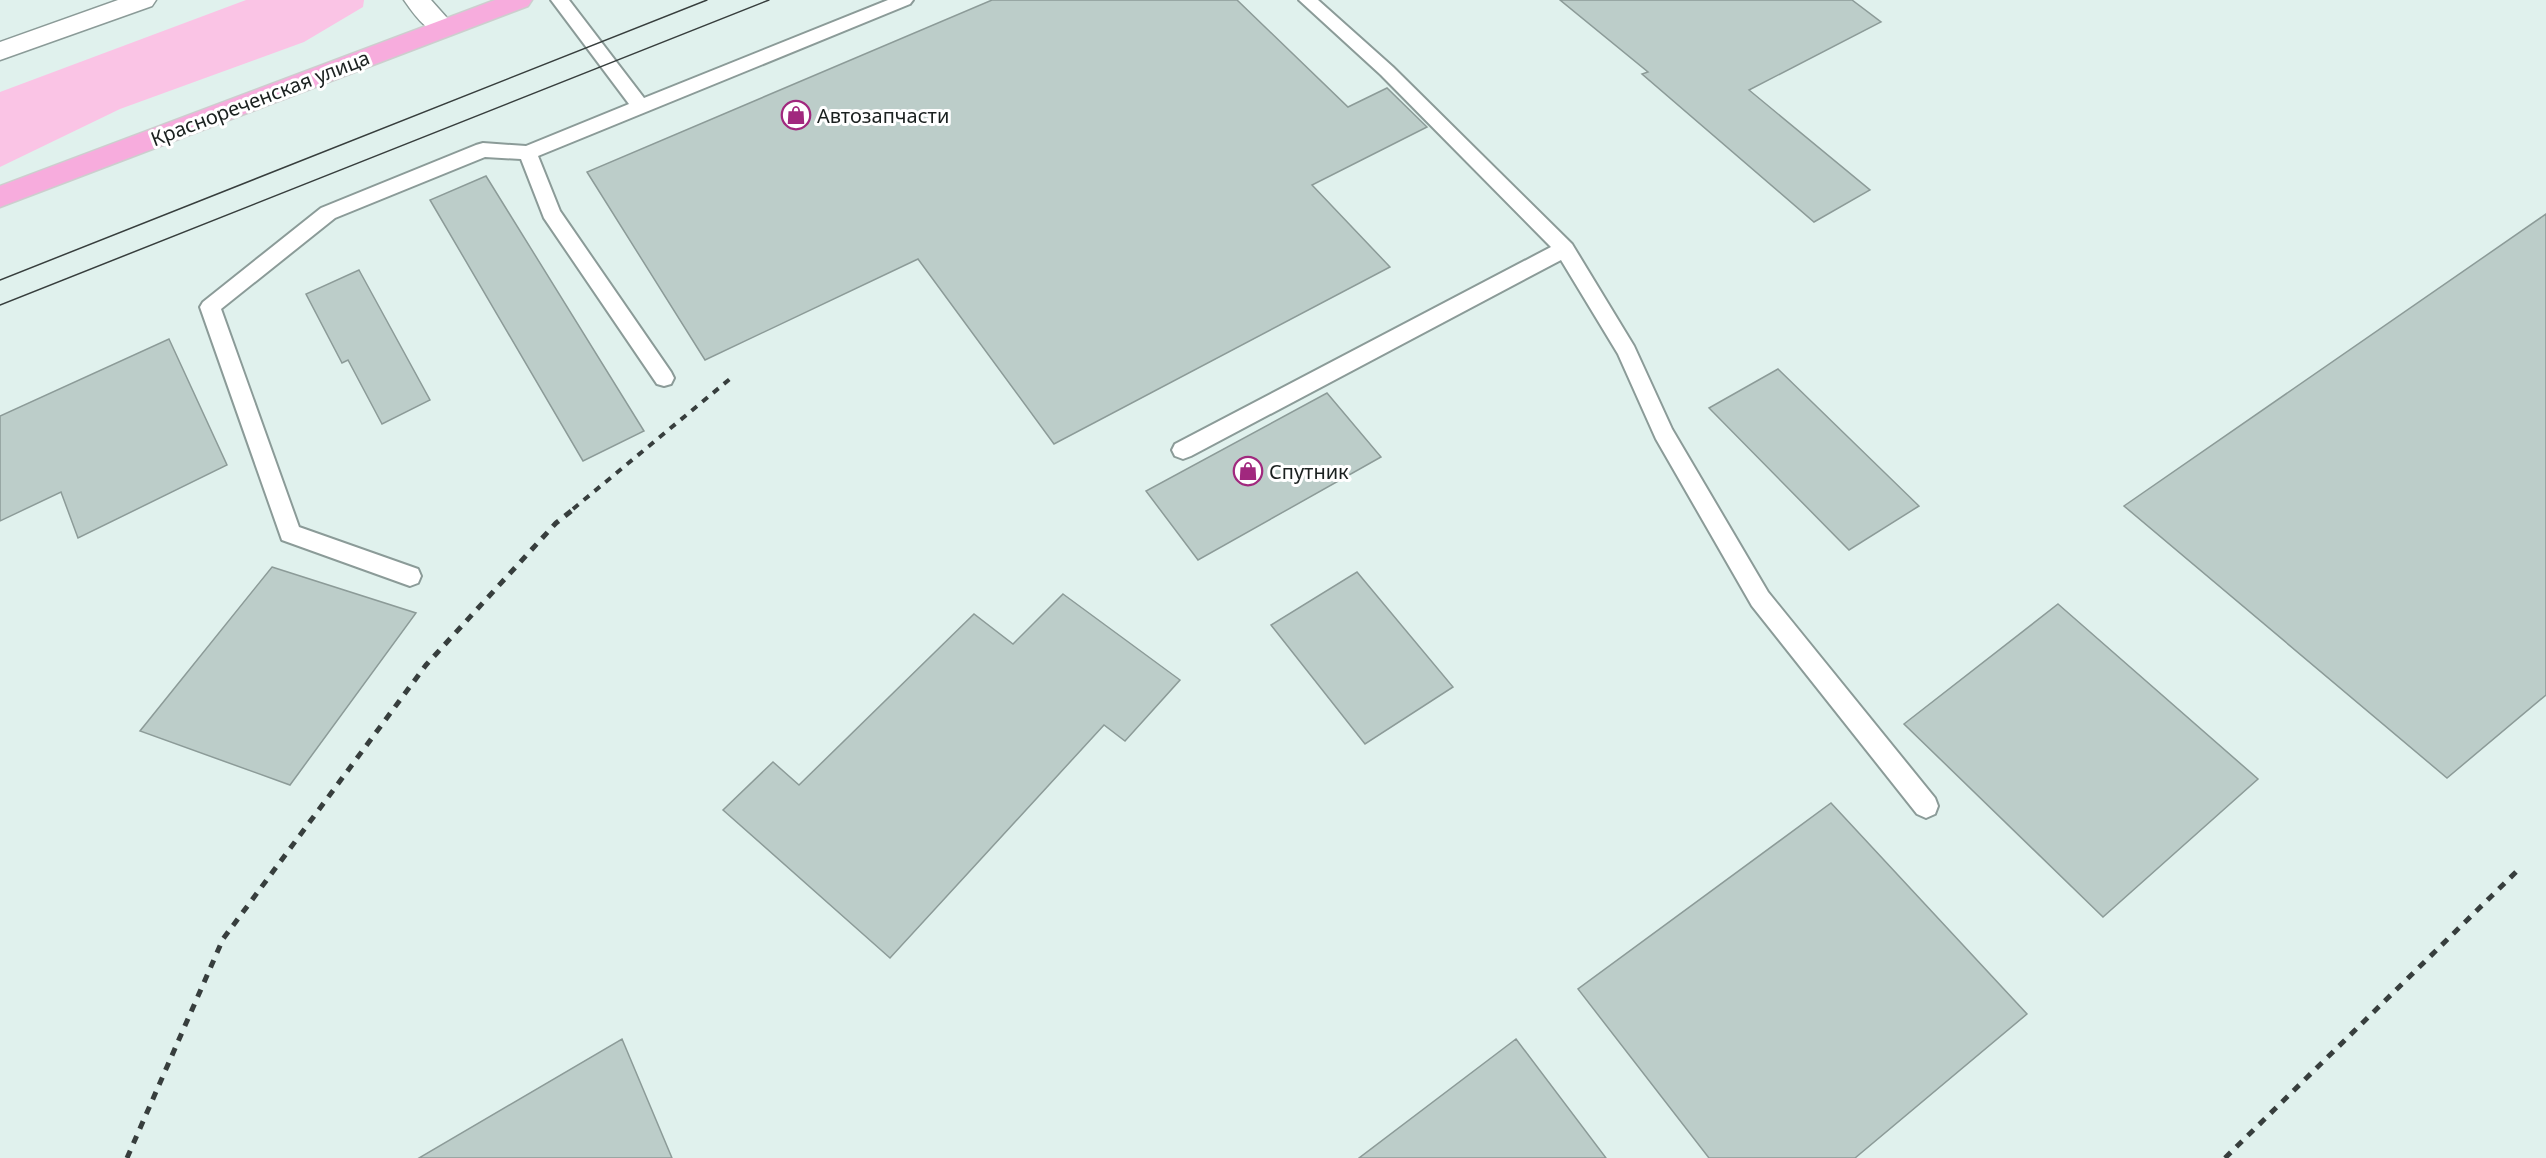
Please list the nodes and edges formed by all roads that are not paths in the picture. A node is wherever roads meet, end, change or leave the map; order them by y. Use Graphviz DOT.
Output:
graph roads {
  1 [pos="143,0"];
  2 [pos="417,0"];
  3 [pos="519,0"];
  4 [pos="560,0"];
  5 [pos="904,0"];
  6 [pos="1308,0"];
  7 [pos="443,28"];
  8 [pos="0,51"];
  9 [pos="641,106"];
  10 [pos="528,153"];
  11 [pos="0,197"];
  12 [pos="1565,249"];
  13 [pos="664,378"];
  14 [pos="1183,450"];
  15 [pos="410,576"];
  16 [pos="1926,806"];
  1 -- 8 [label="street"];
  2 -- 7 [label="street"];
  3 -- 7 [label="main road, Краснореченская улица"];
  4 -- 9 [label="lane"];
  5 -- 9 [label="lane"];
  6 -- 12 [label="lane"];
  7 -- 11 [label="main road, Краснореченская улица"];
  9 -- 10 [label="lane"];
  10 -- 13 [label="lane"];
  10 -- 15 [label="lane"];
  12 -- 14 [label="lane"];
  12 -- 16 [label="lane"];
}
